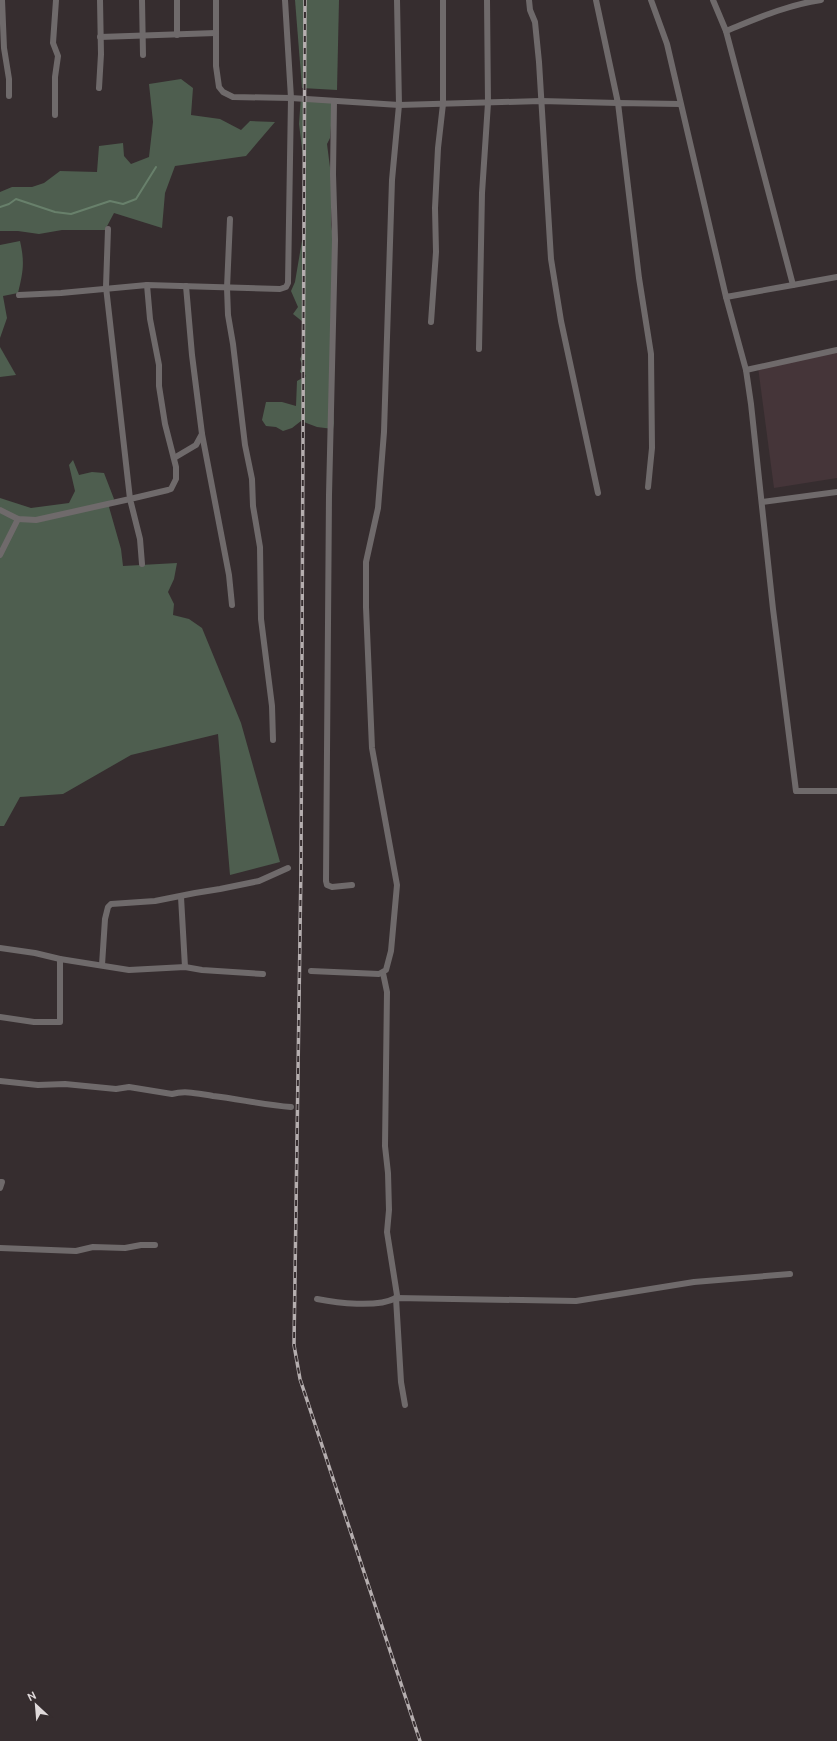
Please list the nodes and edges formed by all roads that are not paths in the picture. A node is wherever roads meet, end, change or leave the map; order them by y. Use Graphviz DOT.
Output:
graph roads {
  1 [pos="2,0"];
  2 [pos="56,0"];
  3 [pos="100,0"];
  4 [pos="142,0"];
  5 [pos="177,0"];
  6 [pos="216,0"];
  7 [pos="285,0"];
  8 [pos="397,0"];
  9 [pos="443,0"];
  10 [pos="486,0"];
  11 [pos="530,0"];
  12 [pos="596,0"];
  13 [pos="651,0"];
  14 [pos="713,0"];
  15 [pos="822,0"];
  16 [pos="726,31"];
  17 [pos="216,33"];
  18 [pos="177,35"];
  19 [pos="143,36"];
  20 [pos="100,37"];
  21 [pos="143,55"];
  22 [pos="99,88"];
  23 [pos="9,96"];
  24 [pos="291,98"];
  25 [pos="334,100"];
  26 [pos="541,102"];
  27 [pos="488,103"];
  28 [pos="618,103"];
  29 [pos="443,104"];
  30 [pos="680,104"];
  31 [pos="399,105"];
  32 [pos="55,115"];
  33 [pos="230,219"];
  34 [pos="108,230"];
  35 [pos="837,277"];
  36 [pos="147,285"];
  37 [pos="793,285"];
  38 [pos="186,286"];
  39 [pos="106,287"];
  40 [pos="227,288"];
  41 [pos="19,294"];
  42 [pos="726,297"];
  43 [pos="431,322"];
  44 [pos="479,349"];
  45 [pos="837,350"];
  46 [pos="746,370"];
  47 [pos="202,434"];
  48 [pos="174,458"];
  49 [pos="648,487"];
  50 [pos="837,492"];
  51 [pos="598,493"];
  52 [pos="130,499"];
  53 [pos="762,502"];
  54 [pos="0,510"];
  55 [pos="18,519"];
  56 [pos="0,555"];
  57 [pos="142,564"];
  58 [pos="232,605"];
  59 [pos="273,740"];
  60 [pos="837,791"];
  61 [pos="288,868"];
  62 [pos="352,885"];
  63 [pos="180,897"];
  64 [pos="0,948"];
  65 [pos="60,959"];
  66 [pos="102,965"];
  67 [pos="185,967"];
  68 [pos="311,971"];
  69 [pos="383,973"];
  70 [pos="263,974"];
  71 [pos="0,1017"];
  72 [pos="0,1081"];
  73 [pos="291,1107"];
  74 [pos="0,1182"];
  75 [pos="0,1188"];
  76 [pos="155,1245"];
  77 [pos="0,1248"];
  78 [pos="790,1274"];
  79 [pos="396,1298"];
  80 [pos="317,1299"];
  81 [pos="405,1405"];
  1 -- 23 [label="street"];
  2 -- 32 [label="street"];
  3 -- 20 [label="street"];
  4 -- 19 [label="street"];
  5 -- 18 [label="street"];
  6 -- 17 [label="street"];
  7 -- 24 [label="street"];
  8 -- 31 [label="street"];
  9 -- 29 [label="street"];
  10 -- 27 [label="street"];
  11 -- 26 [label="street"];
  12 -- 28 [label="street"];
  13 -- 30 [label="street"];
  14 -- 16 [label="street"];
  15 -- 16 [label="street"];
  16 -- 37 [label="street"];
  17 -- 18 [label="street"];
  17 -- 24 [label="street"];
  18 -- 19 [label="street"];
  19 -- 20 [label="street"];
  19 -- 21 [label="street"];
  20 -- 22 [label="street"];
  24 -- 25 [label="street"];
  24 -- 40 [label="street"];
  25 -- 31 [label="street"];
  25 -- 62 [label="street"];
  26 -- 27 [label="street"];
  26 -- 28 [label="street"];
  26 -- 51 [label="street"];
  27 -- 29 [label="street"];
  27 -- 44 [label="street"];
  28 -- 30 [label="street"];
  28 -- 49 [label="street"];
  29 -- 31 [label="street"];
  29 -- 43 [label="street"];
  30 -- 42 [label="street"];
  31 -- 69 [label="street"];
  33 -- 40 [label="street"];
  34 -- 39 [label="street"];
  35 -- 37 [label="street"];
  36 -- 38 [label="street"];
  36 -- 39 [label="street"];
  36 -- 48 [label="street"];
  37 -- 42 [label="street"];
  38 -- 40 [label="street"];
  38 -- 47 [label="street"];
  39 -- 41 [label="street"];
  39 -- 52 [label="street"];
  40 -- 59 [label="street"];
  42 -- 46 [label="street"];
  45 -- 46 [label="street"];
  46 -- 53 [label="street"];
  47 -- 48 [label="street"];
  47 -- 58 [label="street"];
  48 -- 52 [label="street"];
  50 -- 53 [label="street"];
  52 -- 55 [label="street"];
  52 -- 57 [label="street"];
  53 -- 60 [label="street"];
  54 -- 55 [label="street"];
  55 -- 56 [label="street"];
  61 -- 63 [label="street"];
  63 -- 66 [label="street"];
  63 -- 67 [label="street"];
  64 -- 65 [label="street"];
  65 -- 66 [label="street"];
  65 -- 71 [label="street"];
  66 -- 67 [label="street"];
  67 -- 70 [label="street"];
  68 -- 69 [label="street"];
  69 -- 79 [label="street"];
  72 -- 73 [label="street"];
  74 -- 75 [label="street"];
  76 -- 77 [label="street"];
  78 -- 79 [label="street"];
  79 -- 80 [label="street"];
  79 -- 81 [label="street"];
}
